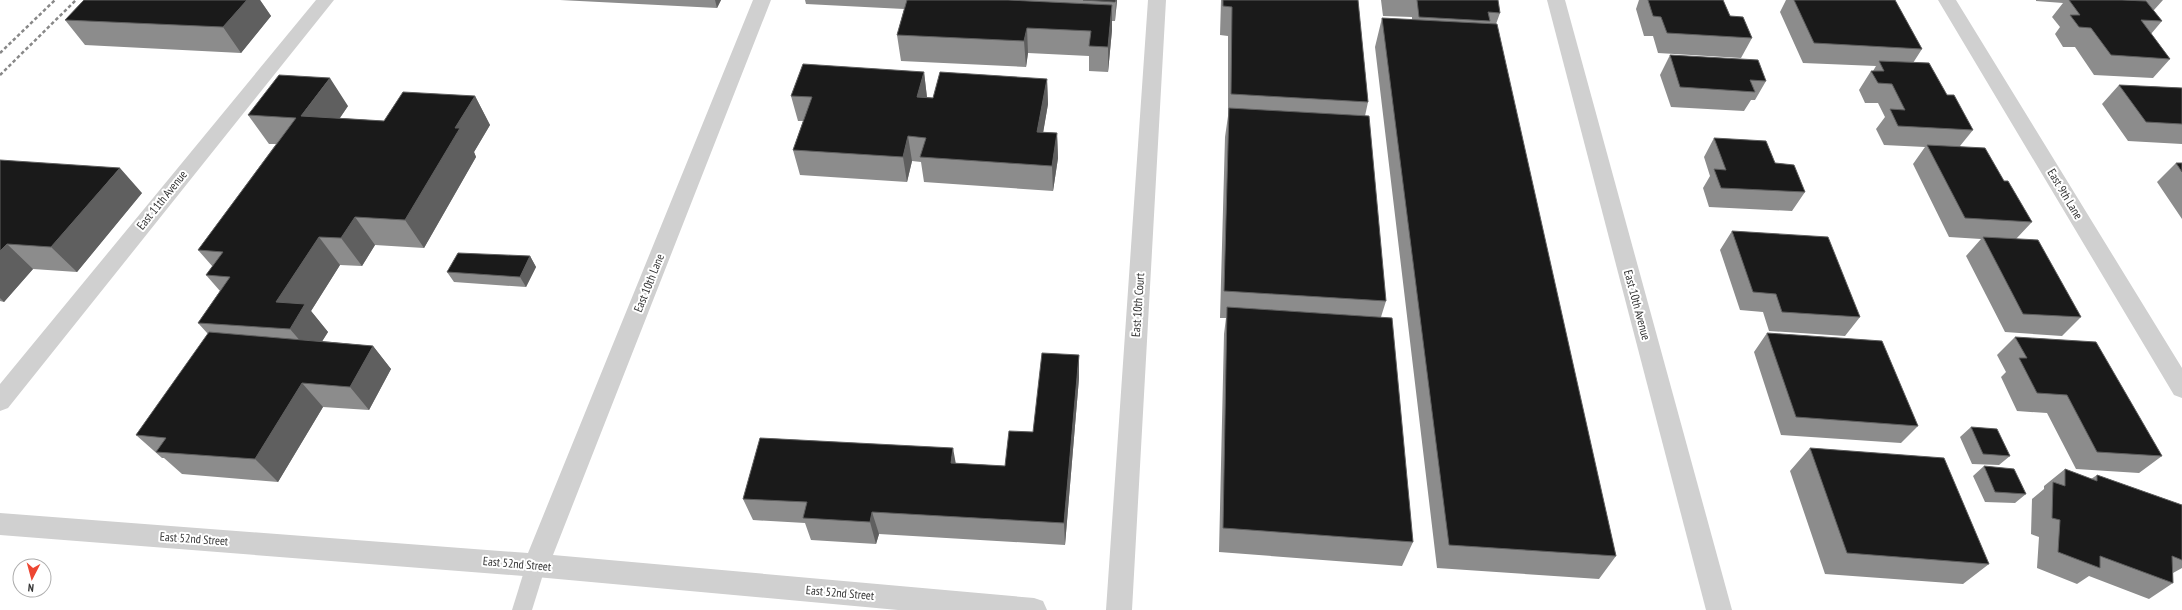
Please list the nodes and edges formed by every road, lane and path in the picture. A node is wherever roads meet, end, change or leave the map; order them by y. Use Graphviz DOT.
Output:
graph roads {
  1 [pos="325,0"];
  2 [pos="762,0"];
  3 [pos="1157,0"];
  4 [pos="1556,0"];
  5 [pos="1947,0"];
  6 [pos="2182,388"];
  7 [pos="0,400"];
  8 [pos="0,524"];
  9 [pos="536,566"];
  10 [pos="522,610"];
  11 [pos="1034,610"];
  12 [pos="1119,610"];
  13 [pos="1718,610"];
  1 -- 7 [label="street, East 11th Avenue"];
  2 -- 9 [label="street, East 10th Lane"];
  3 -- 12 [label="street, East 10th Court"];
  4 -- 13 [label="street, East 10th Avenue"];
  5 -- 6 [label="street, East 9th Lane"];
  8 -- 9 [label="street, East 52nd Street"];
  9 -- 10 [label="lane"];
  9 -- 11 [label="street, East 52nd Street"];
}
